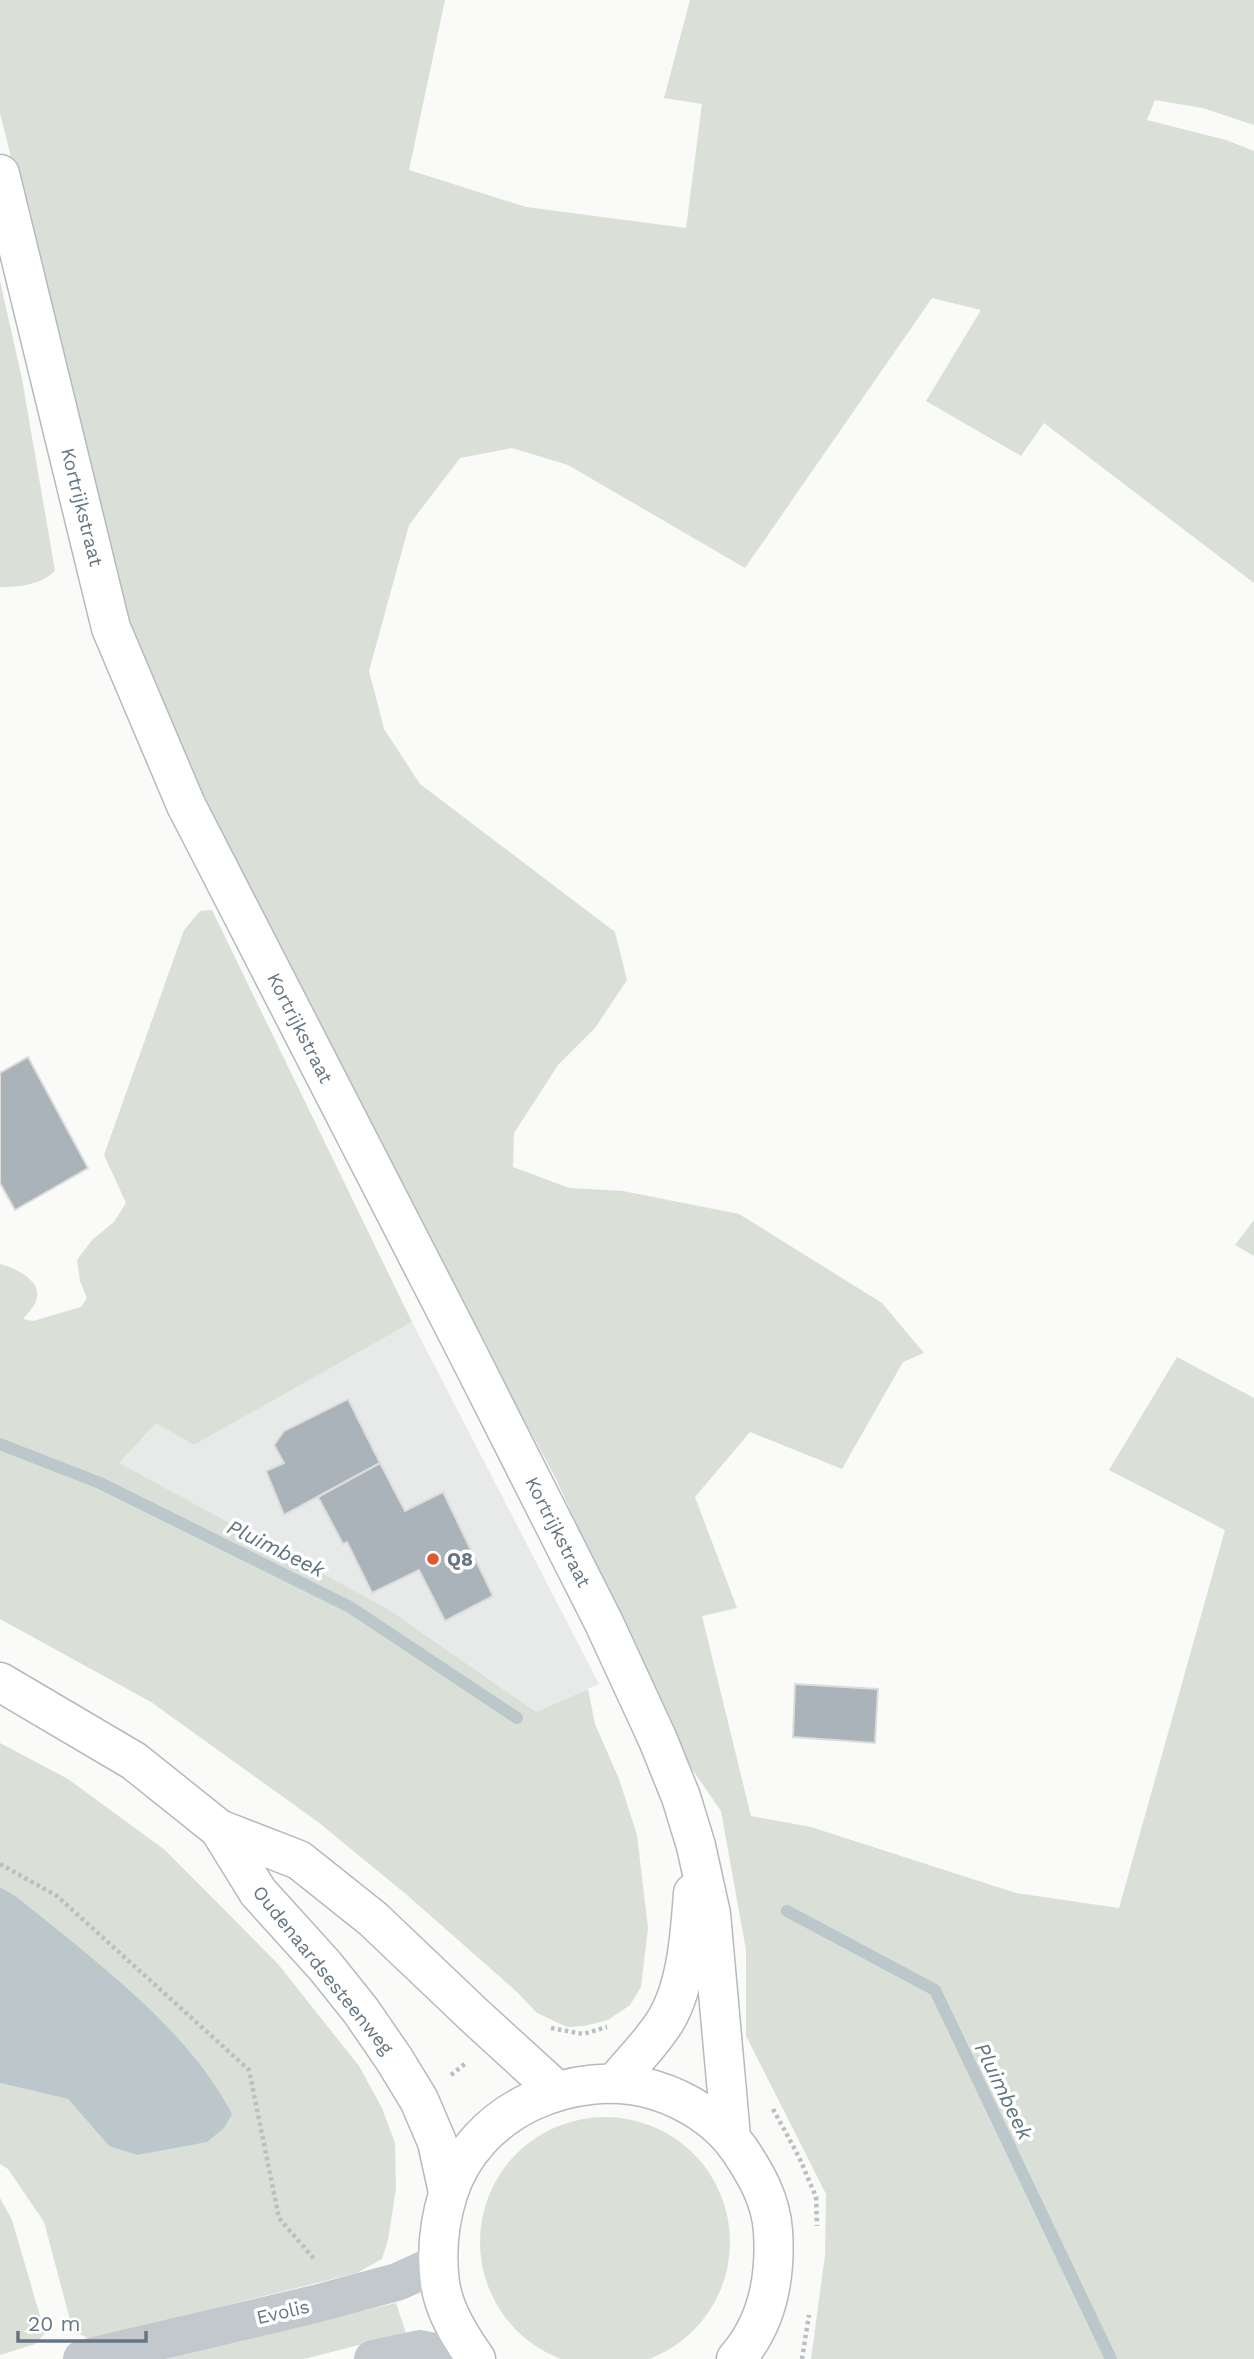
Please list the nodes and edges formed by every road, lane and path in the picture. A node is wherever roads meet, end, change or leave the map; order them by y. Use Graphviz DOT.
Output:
graph roads {
  1 [pos="0,174"];
  2 [pos="0,1682"];
  3 [pos="219,1829"];
  4 [pos="696,1846"];
  5 [pos="0,1864"];
  6 [pos="611,2026"];
  7 [pos="500,2036"];
  8 [pos="615,2083"];
  9 [pos="556,2090"];
  10 [pos="419,2100"];
  11 [pos="771,2105"];
  12 [pos="731,2137"];
  13 [pos="448,2192"];
  14 [pos="818,2232"];
  15 [pos="439,2263"];
  16 [pos="344,2296"];
  17 [pos="811,2306"];
  18 [pos="744,2355"];
  19 [pos="82,2359"];
  20 [pos="373,2359"];
  21 [pos="469,2359"];
  22 [pos="475,2359"];
  23 [pos="802,2359"];
  1 -- 4 [label="main road, Kortrijkstraat"];
  2 -- 3 [label="main road, Oudenaardsesteenweg"];
  3 -- 7 [label="main road, Oudenaardsesteenweg"];
  3 -- 10 [label="main road, Oudenaardsesteenweg"];
  4 -- 8 [label="main road, Kortrijkstraat"];
  4 -- 12 [label="main road, Kortrijkstraat"];
  5 -- 16 [label="path"];
  6 -- 7 [label="path"];
  7 -- 9 [label="main road, Oudenaardsesteenweg"];
  7 -- 10 [label="path"];
  8 -- 9 [label="main road"];
  8 -- 12 [label="main road"];
  9 -- 13 [label="main road"];
  10 -- 13 [label="main road, Oudenaardsesteenweg"];
  11 -- 14 [label="path"];
  12 -- 18 [label="main road"];
  13 -- 15 [label="main road"];
  15 -- 16 [label="street, Evolis"];
  15 -- 22 [label="main road"];
  16 -- 19 [label="street, Evolis"];
  17 -- 23 [label="path"];
  20 -- 21 [label="street"];
}
